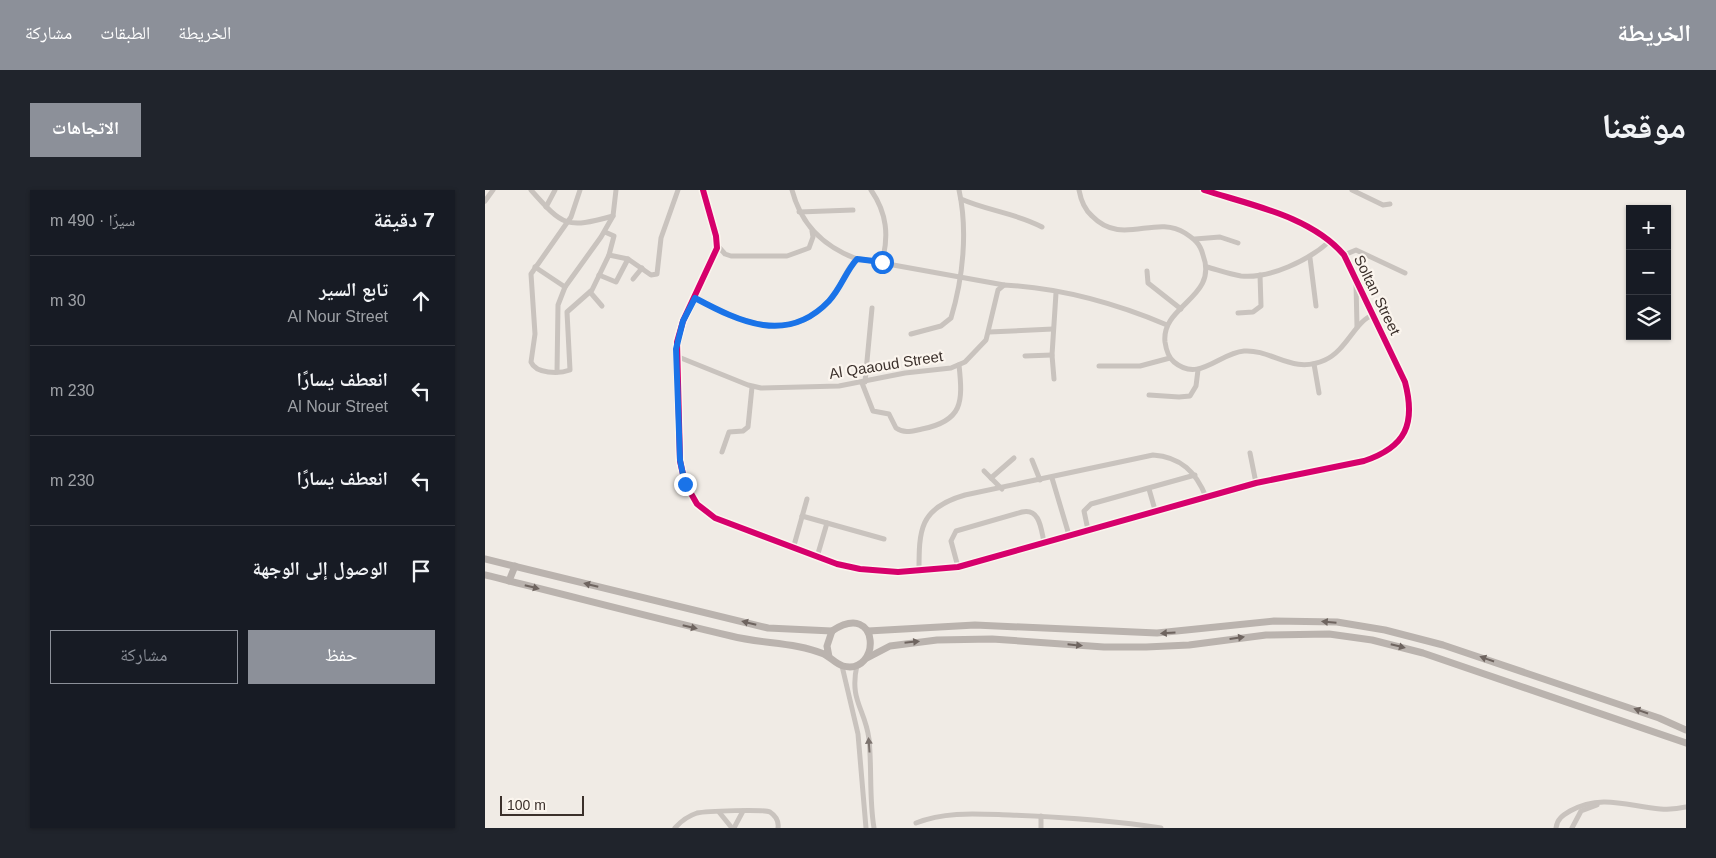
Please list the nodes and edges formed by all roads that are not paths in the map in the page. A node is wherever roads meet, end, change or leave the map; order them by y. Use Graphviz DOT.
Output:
graph roads {
  1 [pos="493,190"];
  2 [pos="531,190"];
  3 [pos="555,190"];
  4 [pos="580,190"];
  5 [pos="616,190"];
  6 [pos="678,190"];
  7 [pos="703,190"];
  8 [pos="792,190"];
  9 [pos="871,190"];
  10 [pos="959,190"];
  11 [pos="1079,190"];
  12 [pos="1203,190"];
  13 [pos="1351,190"];
  14 [pos="961,199"];
  15 [pos="485,201"];
  16 [pos="1390,204"];
  17 [pos="546,207"];
  18 [pos="853,210"];
  19 [pos="799,212"];
  20 [pos="613,216"];
  21 [pos="569,222"];
  22 [pos="1042,227"];
  23 [pos="812,231"];
  24 [pos="605,232"];
  25 [pos="1195,239"];
  26 [pos="1329,241"];
  27 [pos="1238,243"];
  28 [pos="717,245"];
  29 [pos="609,255"];
  30 [pos="1344,255"];
  31 [pos="1309,258"];
  32 [pos="628,259"];
  33 [pos="857,259"];
  34 [pos="882,262"];
  35 [pos="535,267"];
  36 [pos="642,268"];
  37 [pos="1207,268"];
  38 [pos="1147,272"];
  39 [pos="1405,273"];
  40 [pos="599,275"];
  41 [pos="1260,275"];
  42 [pos="1355,275"];
  43 [pos="959,277"];
  44 [pos="633,279"];
  45 [pos="1004,285"];
  46 [pos="565,287"];
  47 [pos="590,292"];
  48 [pos="1056,293"];
  49 [pos="695,298"];
  50 [pos="602,306"];
  51 [pos="1316,306"];
  52 [pos="872,308"];
  53 [pos="1181,309"];
  54 [pos="1237,313"];
  55 [pos="1373,315"];
  56 [pos="1167,325"];
  57 [pos="1357,328"];
  58 [pos="1053,329"];
  59 [pos="989,332"];
  60 [pos="911,334"];
  61 [pos="1052,355"];
  62 [pos="676,356"];
  63 [pos="1025,356"];
  64 [pos="1170,358"];
  65 [pos="1313,364"];
  66 [pos="959,365"];
  67 [pos="1099,366"];
  68 [pos="1198,370"];
  69 [pos="557,372"];
  70 [pos="1054,379"];
  71 [pos="864,382"];
  72 [pos="752,387"];
  73 [pos="1319,393"];
  74 [pos="1149,395"];
  75 [pos="721,452"];
  76 [pos="1250,453"];
  77 [pos="1014,458"];
  78 [pos="1033,460"];
  79 [pos="984,472"];
  80 [pos="1195,475"];
  81 [pos="991,478"];
  82 [pos="1052,478"];
  83 [pos="1040,480"];
  84 [pos="1256,483"];
  85 [pos="1002,489"];
  86 [pos="1149,489"];
  87 [pos="1207,497"];
  88 [pos="807,499"];
  89 [pos="1155,510"];
  90 [pos="802,516"];
  91 [pos="827,523"];
  92 [pos="1088,530"];
  93 [pos="1069,535"];
  94 [pos="884,539"];
  95 [pos="1044,542"];
  96 [pos="793,549"];
  97 [pos="817,557"];
  98 [pos="485,559"];
  99 [pos="515,566"];
  100 [pos="957,567"];
  101 [pos="919,572"];
  102 [pos="485,575"];
  103 [pos="509,581"];
  104 [pos="768,628"];
  105 [pos="832,631"];
  106 [pos="868,631"];
  107 [pos="765,642"];
  108 [pos="829,657"];
  109 [pos="867,658"];
  110 [pos="857,665"];
  111 [pos="842,666"];
  112 [pos="1587,693"];
  113 [pos="1581,706"];
  114 [pos="1667,721"];
  115 [pos="1686,730"];
  116 [pos="1662,733"];
  117 [pos="1686,743"];
  118 [pos="862,776"];
  119 [pos="870,777"];
  120 [pos="1686,809"];
  121 [pos="718,811"];
  122 [pos="743,811"];
  123 [pos="1041,816"];
  124 [pos="1561,817"];
  125 [pos="1574,821"];
  126 [pos="916,823"];
  127 [pos="675,828"];
  128 [pos="733,828"];
  129 [pos="778,828"];
  130 [pos="866,828"];
  131 [pos="874,828"];
  132 [pos="1041,828"];
  133 [pos="1161,828"];
  134 [pos="1556,828"];
  135 [pos="1572,828"];
  1 -- 15 [label="street"];
  2 -- 17 [label="street"];
  3 -- 17 [label="street"];
  4 -- 21 [label="street"];
  5 -- 20 [label="street"];
  6 -- 36 [label="street"];
  7 -- 28 [label="street"];
  8 -- 19 [label="street"];
  9 -- 34 [label="street"];
  10 -- 14 [label="street"];
  11 -- 25 [label="street"];
  12 -- 26 [label="street, Soltan Street"];
  13 -- 16 [label="street"];
  14 -- 22 [label="street"];
  14 -- 43 [label="street"];
  17 -- 21 [label="street"];
  18 -- 19 [label="street"];
  19 -- 23 [label="street"];
  20 -- 21 [label="street"];
  20 -- 24 [label="street"];
  21 -- 35 [label="street"];
  23 -- 28 [label="street"];
  23 -- 33 [label="street"];
  24 -- 29 [label="street"];
  24 -- 46 [label="street"];
  25 -- 27 [label="street"];
  25 -- 37 [label="street"];
  26 -- 30 [label="street, Soltan Street"];
  26 -- 31 [label="street"];
  28 -- 49 [label="street"];
  29 -- 32 [label="street"];
  29 -- 40 [label="street"];
  30 -- 39 [label="street"];
  30 -- 42 [label="street, Soltan Street"];
  31 -- 41 [label="street"];
  31 -- 51 [label="street"];
  32 -- 36 [label="street"];
  32 -- 40 [label="street"];
  33 -- 34 [label="street"];
  33 -- 49 [label="street"];
  34 -- 43 [label="street"];
  35 -- 46 [label="street"];
  35 -- 69 [label="street"];
  36 -- 44 [label="street"];
  37 -- 41 [label="street"];
  37 -- 53 [label="street"];
  38 -- 53 [label="street"];
  40 -- 47 [label="street"];
  41 -- 54 [label="street"];
  42 -- 55 [label="street, Soltan Street"];
  42 -- 57 [label="street"];
  43 -- 45 [label="street"];
  43 -- 60 [label="street"];
  45 -- 48 [label="street"];
  45 -- 59 [label="street, Al Qaaoud Street"];
  46 -- 69 [label="street"];
  47 -- 50 [label="street"];
  47 -- 69 [label="street"];
  48 -- 56 [label="street"];
  48 -- 58 [label="street"];
  49 -- 62 [label="street"];
  52 -- 71 [label="street"];
  53 -- 56 [label="street"];
  55 -- 57 [label="street"];
  55 -- 84 [label="street, Soltan Street"];
  56 -- 64 [label="street"];
  57 -- 65 [label="street"];
  58 -- 59 [label="street"];
  58 -- 61 [label="street"];
  59 -- 66 [label="street, Al Qaaoud Street"];
  61 -- 63 [label="street"];
  61 -- 70 [label="street"];
  62 -- 72 [label="street, Al Qaaoud Street"];
  62 -- 96 [label="street"];
  64 -- 67 [label="street"];
  64 -- 68 [label="street"];
  65 -- 68 [label="street"];
  65 -- 73 [label="street"];
  66 -- 71 [label="street, Al Qaaoud Street"];
  66 -- 71 [label="street"];
  68 -- 74 [label="street"];
  71 -- 72 [label="street, Al Qaaoud Street"];
  72 -- 75 [label="street"];
  76 -- 84 [label="street"];
  77 -- 81 [label="street"];
  78 -- 83 [label="street"];
  79 -- 81 [label="street"];
  80 -- 82 [label="street"];
  80 -- 86 [label="street"];
  80 -- 87 [label="street"];
  81 -- 85 [label="street"];
  82 -- 83 [label="street"];
  82 -- 93 [label="street"];
  83 -- 85 [label="street"];
  84 -- 87 [label="street"];
  85 -- 101 [label="street"];
  86 -- 89 [label="street"];
  86 -- 92 [label="street"];
  87 -- 89 [label="street"];
  88 -- 90 [label="street"];
  89 -- 92 [label="street"];
  90 -- 91 [label="street"];
  90 -- 96 [label="street"];
  91 -- 94 [label="street"];
  91 -- 97 [label="street"];
  92 -- 93 [label="street"];
  93 -- 95 [label="street"];
  95 -- 100 [label="street"];
  95 -- 100 [label="street"];
  96 -- 97 [label="street"];
  97 -- 101 [label="street"];
  98 -- 99 [label="street"];
  99 -- 103 [label="street"];
  104 -- 99 [label="street, one-way"];
  100 -- 101 [label="street"];
  102 -- 103 [label="street"];
  103 -- 107 [label="street, one-way"];
  104 -- 105 [label="street"];
  104 -- 107 [label="street"];
  105 -- 106 [label="street"];
  105 -- 108 [label="street"];
  106 -- 109 [label="street"];
  112 -- 106 [label="street, one-way"];
  107 -- 108 [label="street"];
  108 -- 111 [label="street"];
  109 -- 110 [label="street"];
  109 -- 113 [label="street, one-way"];
  110 -- 111 [label="street"];
  119 -- 110 [label="street, one-way"];
  111 -- 118 [label="street"];
  112 -- 113 [label="street"];
  114 -- 112 [label="street, one-way"];
  113 -- 116 [label="street"];
  114 -- 115 [label="street"];
  114 -- 116 [label="street"];
  116 -- 117 [label="street"];
  118 -- 119 [label="street"];
  118 -- 130 [label="street"];
  119 -- 131 [label="street"];
  120 -- 124 [label="street"];
  120 -- 125 [label="street"];
  121 -- 122 [label="street"];
  121 -- 127 [label="street"];
  121 -- 128 [label="street"];
  122 -- 128 [label="street"];
  122 -- 129 [label="street"];
  123 -- 126 [label="street"];
  123 -- 132 [label="street"];
  123 -- 133 [label="street"];
  124 -- 125 [label="street"];
  124 -- 134 [label="street"];
  125 -- 135 [label="street"];
}
